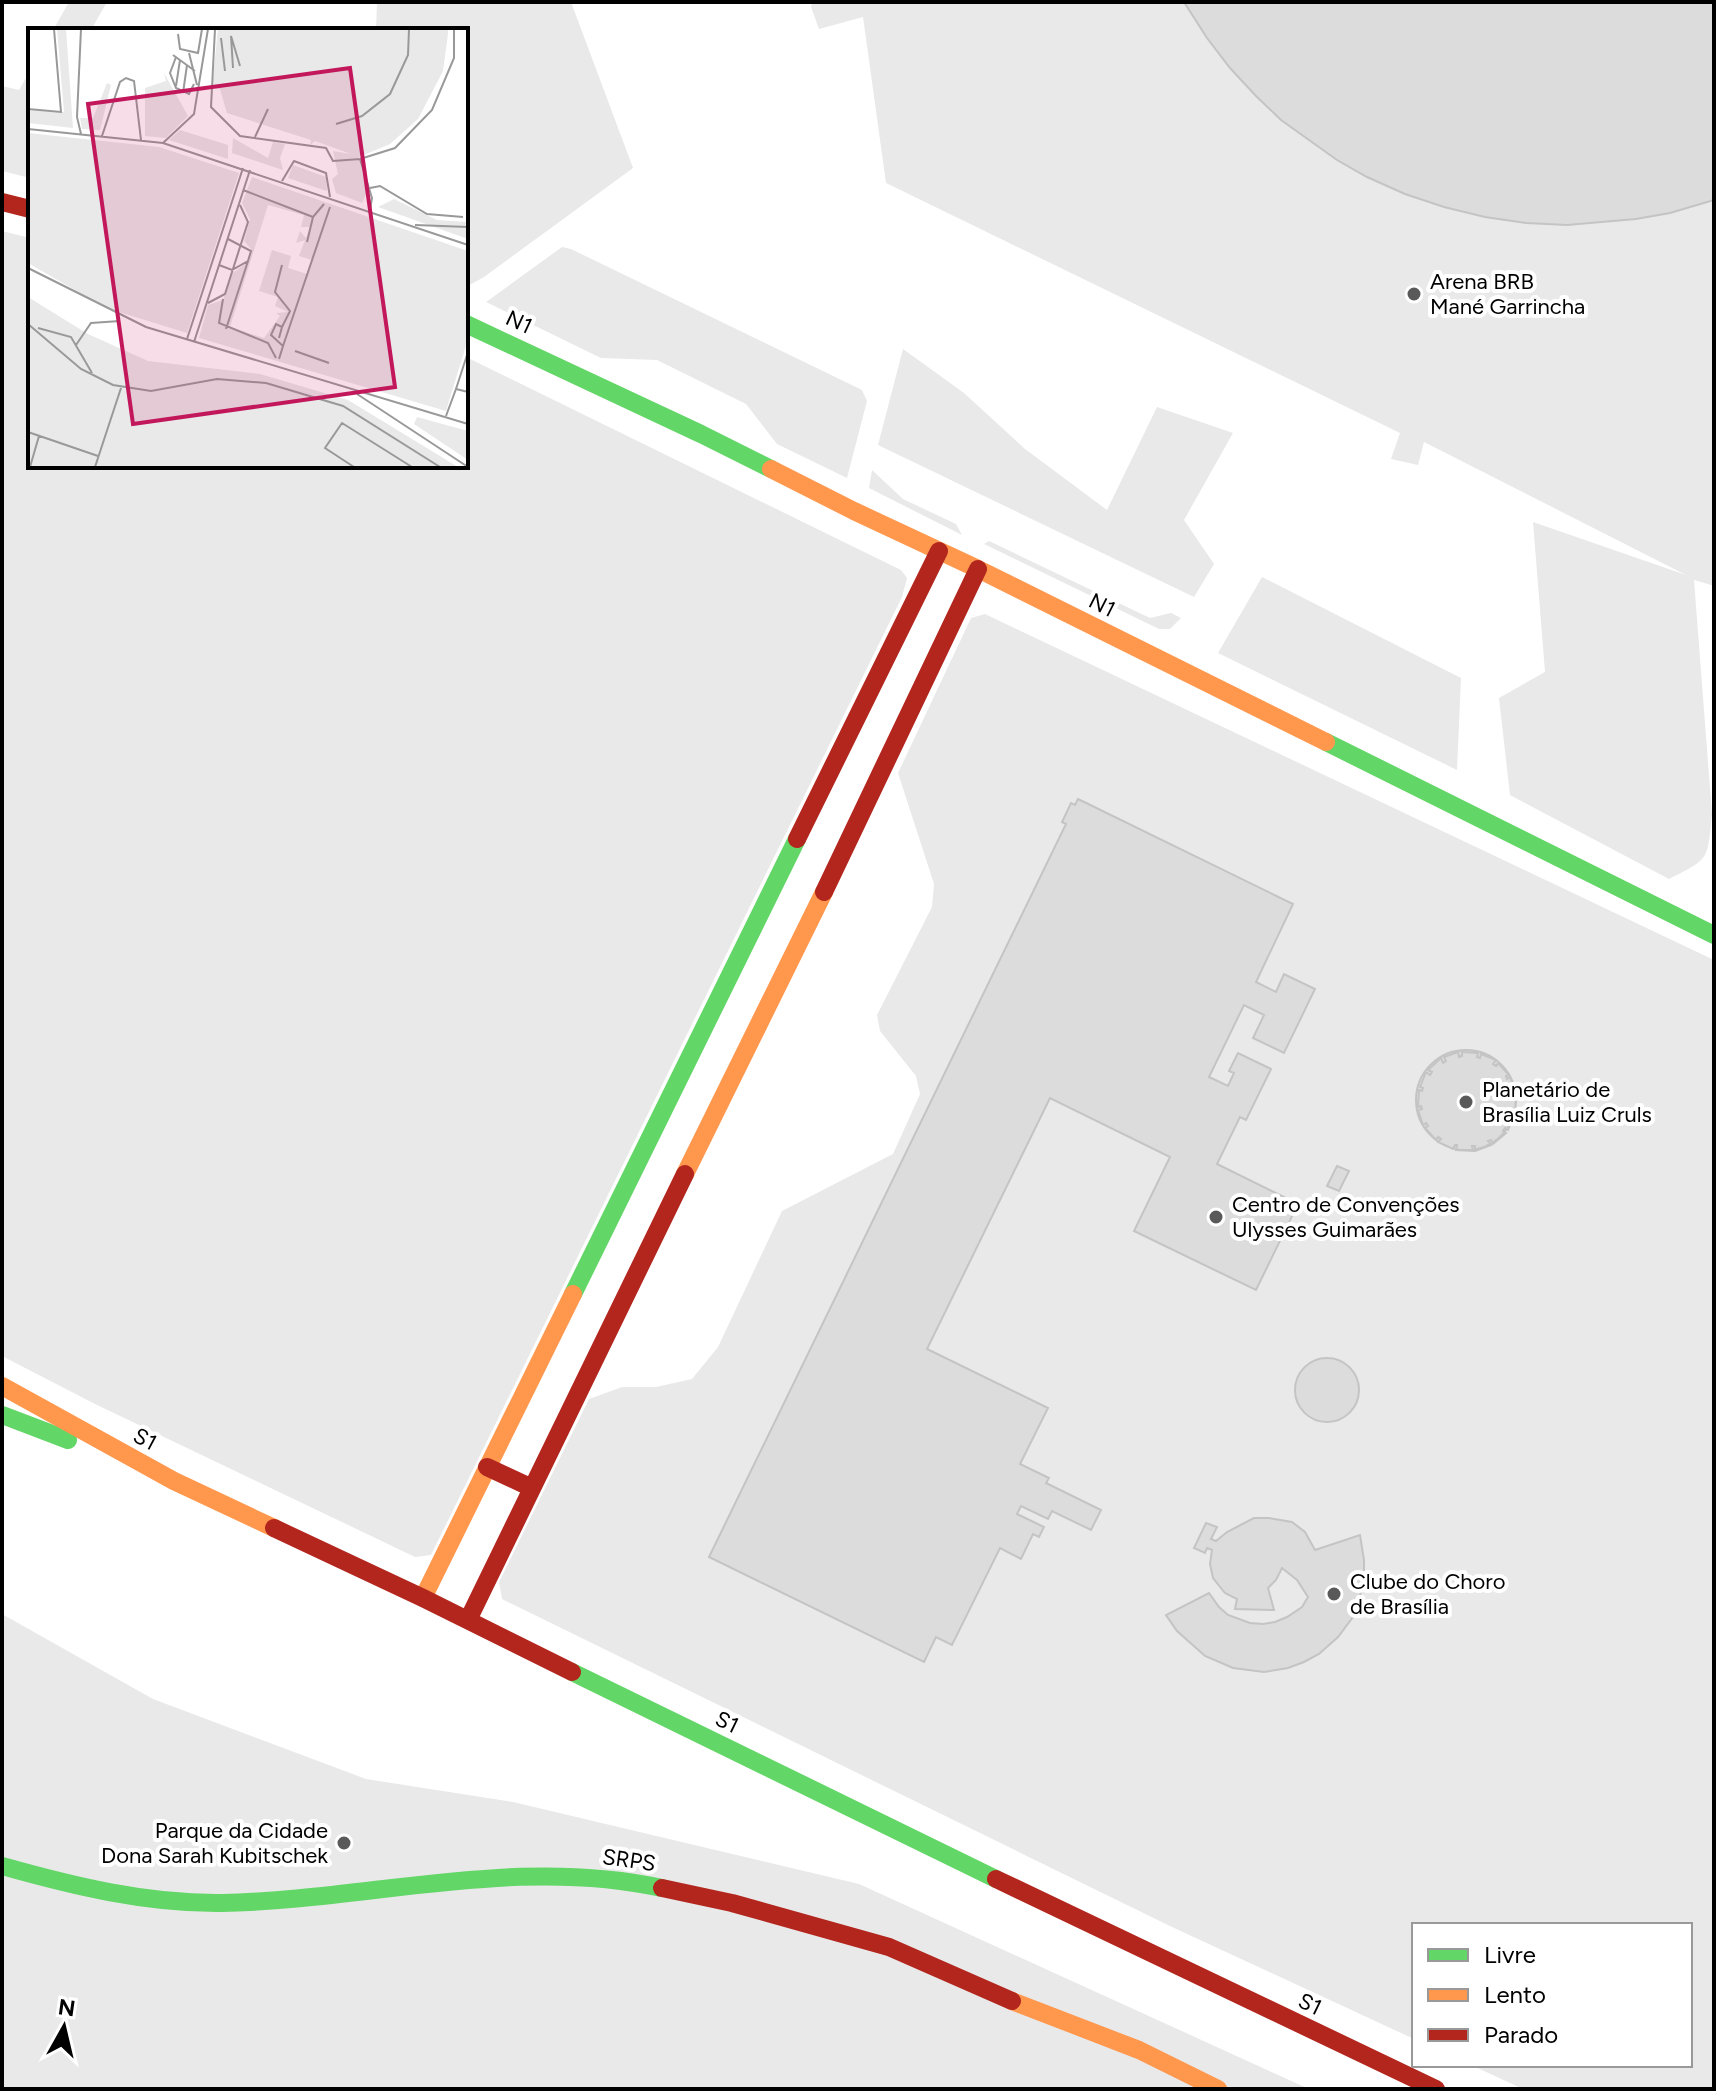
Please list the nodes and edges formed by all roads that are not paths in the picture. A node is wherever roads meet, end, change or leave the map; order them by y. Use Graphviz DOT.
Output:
graph roads {
  1 [pos="2,202"];
  2 [pos="28,208"];
  3 [pos="468,325"];
  4 [pos="939,551"];
  5 [pos="978,569"];
  6 [pos="879,672"];
  7 [pos="919,692"];
  8 [pos="1714,935"];
  9 [pos="2,1386"];
  10 [pos="2,1415"];
  11 [pos="487,1467"];
  12 [pos="174,1481"];
  13 [pos="532,1488"];
  14 [pos="423,1598"];
  15 [pos="468,1620"];
  16 [pos="2,1866"];
  17 [pos="1218,2089"];
  18 [pos="1436,2089"];
  1 -- 2 [label="main road"];
  3 -- 4 [label="main road, N1"];
  4 -- 5 [label="main road, N1"];
  4 -- 6 [label="main road"];
  5 -- 7 [label="main road"];
  5 -- 8 [label="main road, N1"];
  6 -- 7 [label="main road"];
  6 -- 11 [label="main road"];
  7 -- 13 [label="main road"];
  9 -- 12 [label="main road, S1"];
  10 -- 12 [label="main road"];
  11 -- 13 [label="main road"];
  11 -- 14 [label="main road"];
  12 -- 14 [label="main road, S1"];
  13 -- 15 [label="main road"];
  14 -- 15 [label="main road, S1"];
  15 -- 18 [label="main road, S1"];
  16 -- 17 [label="main road, SRPS"];
}
